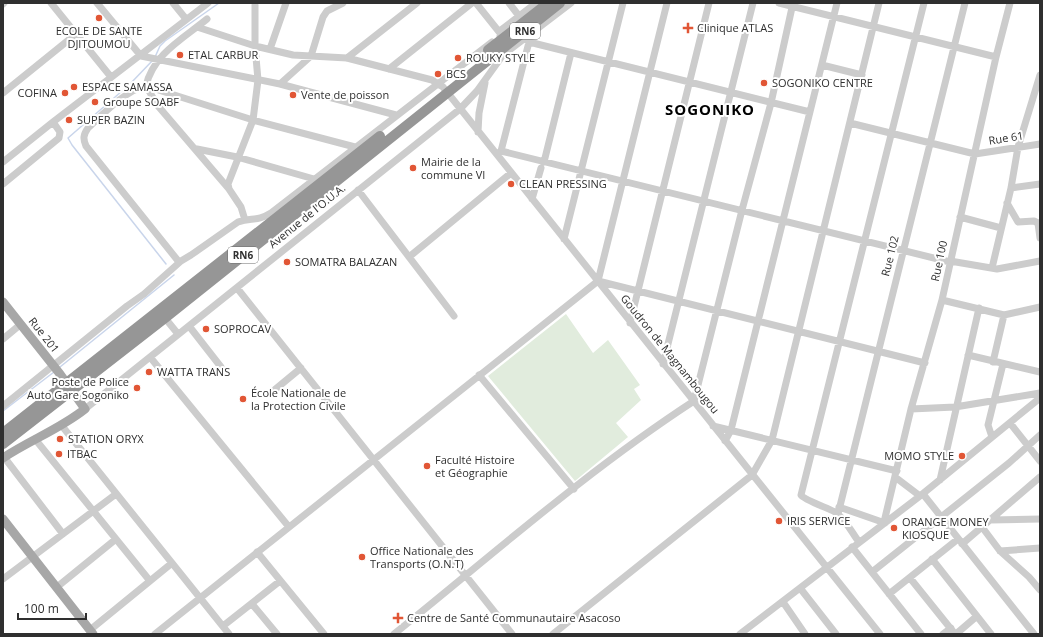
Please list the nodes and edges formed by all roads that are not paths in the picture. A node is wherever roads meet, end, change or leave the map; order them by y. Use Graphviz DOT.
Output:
graph roads {
  1 [pos="51,3"];
  2 [pos="97,3"];
  3 [pos="173,3"];
  4 [pos="208,3"];
  5 [pos="286,3"];
  6 [pos="343,3"];
  7 [pos="417,3"];
  8 [pos="472,3"];
  9 [pos="476,3"];
  10 [pos="509,3"];
  11 [pos="536,3"];
  12 [pos="548,3"];
  13 [pos="560,3"];
  14 [pos="571,3"];
  15 [pos="623,3"];
  16 [pos="667,3"];
  17 [pos="709,3"];
  18 [pos="753,3"];
  19 [pos="779,3"];
  20 [pos="837,3"];
  21 [pos="879,3"];
  22 [pos="924,3"];
  23 [pos="965,3"];
  24 [pos="1010,3"];
  25 [pos="255,5"];
  26 [pos="793,5"];
  27 [pos="519,16"];
  28 [pos="834,17"];
  29 [pos="186,19"];
  30 [pos="207,19"];
  31 [pos="874,26"];
  32 [pos="197,27"];
  33 [pos="76,34"];
  34 [pos="500,34"];
  35 [pos="522,36"];
  36 [pos="915,37"];
  37 [pos="254,46"];
  38 [pos="954,46"];
  39 [pos="270,50"];
  40 [pos="571,53"];
  41 [pos="142,56"];
  42 [pos="311,56"];
  43 [pos="996,57"];
  44 [pos="160,58"];
  45 [pos="347,58"];
  46 [pos="608,62"];
  47 [pos="822,65"];
  48 [pos="389,69"];
  49 [pos="650,72"];
  50 [pos="862,75"];
  51 [pos="1040,75"];
  52 [pos="111,77"];
  53 [pos="486,79"];
  54 [pos="258,80"];
  55 [pos="689,82"];
  56 [pos="280,84"];
  57 [pos="146,86"];
  58 [pos="442,88"];
  59 [pos="3,93"];
  60 [pos="729,93"];
  61 [pos="771,103"];
  62 [pos="460,109"];
  63 [pos="810,112"];
  64 [pos="396,115"];
  65 [pos="253,120"];
  66 [pos="53,122"];
  67 [pos="850,122"];
  68 [pos="478,132"];
  69 [pos="892,133"];
  70 [pos="930,142"];
  71 [pos="1040,144"];
  72 [pos="355,147"];
  73 [pos="1018,147"];
  74 [pos="197,149"];
  75 [pos="499,153"];
  76 [pos="975,154"];
  77 [pos="238,157"];
  78 [pos="3,162"];
  79 [pos="542,165"];
  80 [pos="581,171"];
  81 [pos="511,173"];
  82 [pos="314,179"];
  83 [pos="622,181"];
  84 [pos="3,184"];
  85 [pos="1040,184"];
  86 [pos="1011,188"];
  87 [pos="229,189"];
  88 [pos="358,190"];
  89 [pos="662,191"];
  90 [pos="532,200"];
  91 [pos="704,201"];
  92 [pos="1007,203"];
  93 [pos="742,210"];
  94 [pos="960,217"];
  95 [pos="245,220"];
  96 [pos="783,220"];
  97 [pos="1039,225"];
  98 [pos="1002,228"];
  99 [pos="824,230"];
  100 [pos="1040,238"];
  101 [pos="564,239"];
  102 [pos="865,240"];
  103 [pos="903,250"];
  104 [pos="409,257"];
  105 [pos="950,261"];
  106 [pos="1040,261"];
  107 [pos="179,262"];
  108 [pos="992,268"];
  109 [pos="598,281"];
  110 [pos="237,288"];
  111 [pos="638,291"];
  112 [pos="942,300"];
  113 [pos="679,301"];
  114 [pos="3,302"];
  115 [pos="1040,307"];
  116 [pos="979,308"];
  117 [pos="717,310"];
  118 [pos="1004,315"];
  119 [pos="454,316"];
  120 [pos="165,318"];
  121 [pos="758,321"];
  122 [pos="630,323"];
  123 [pos="21,324"];
  124 [pos="189,326"];
  125 [pos="799,331"];
  126 [pos="178,334"];
  127 [pos="3,339"];
  128 [pos="840,341"];
  129 [pos="878,351"];
  130 [pos="968,355"];
  131 [pos="150,357"];
  132 [pos="994,362"];
  133 [pos="925,363"];
  134 [pos="663,364"];
  135 [pos="1003,364"];
  136 [pos="54,366"];
  137 [pos="221,367"];
  138 [pos="301,368"];
  139 [pos="1040,372"];
  140 [pos="480,375"];
  141 [pos="70,386"];
  142 [pos="272,392"];
  143 [pos="1040,393"];
  144 [pos="1040,398"];
  145 [pos="994,400"];
  146 [pos="694,401"];
  147 [pos="3,406"];
  148 [pos="955,407"];
  149 [pos="85,409"];
  150 [pos="911,409"];
  151 [pos="1010,423"];
  152 [pos="62,426"];
  153 [pos="713,426"];
  154 [pos="731,430"];
  155 [pos="3,434"];
  156 [pos="1040,435"];
  157 [pos="992,437"];
  158 [pos="35,439"];
  159 [pos="772,440"];
  160 [pos="725,441"];
  161 [pos="3,444"];
  162 [pos="1027,446"];
  163 [pos="813,450"];
  164 [pos="3,458"];
  165 [pos="851,459"];
  166 [pos="374,460"];
  167 [pos="1040,461"];
  168 [pos="896,474"];
  169 [pos="752,475"];
  170 [pos="1040,478"];
  171 [pos="940,480"];
  172 [pos="574,489"];
  173 [pos="116,494"];
  174 [pos="921,495"];
  175 [pos="93,510"];
  176 [pos="838,510"];
  177 [pos="942,518"];
  178 [pos="3,519"];
  179 [pos="1040,519"];
  180 [pos="990,520"];
  181 [pos="885,522"];
  182 [pos="289,527"];
  183 [pos="982,527"];
  184 [pos="63,534"];
  185 [pos="116,539"];
  186 [pos="960,541"];
  187 [pos="859,542"];
  188 [pos="852,547"];
  189 [pos="1040,548"];
  190 [pos="1000,551"];
  191 [pos="258,552"];
  192 [pos="33,556"];
  193 [pos="932,559"];
  194 [pos="172,563"];
  195 [pos="826,568"];
  196 [pos="872,572"];
  197 [pos="466,576"];
  198 [pos="910,578"];
  199 [pos="3,579"];
  200 [pos="150,581"];
  201 [pos="280,581"];
  202 [pos="57,587"];
  203 [pos="800,588"];
  204 [pos="1040,590"];
  205 [pos="889,594"];
  206 [pos="200,598"];
  207 [pos="783,602"];
  208 [pos="252,604"];
  209 [pos="977,616"];
  210 [pos="223,626"];
  211 [pos="92,632"];
  212 [pos="954,632"];
  213 [pos="155,634"];
  214 [pos="229,634"];
  215 [pos="277,634"];
  216 [pos="324,634"];
  217 [pos="394,634"];
  218 [pos="512,634"];
  219 [pos="553,634"];
  220 [pos="740,634"];
  221 [pos="805,634"];
  222 [pos="836,634"];
  223 [pos="880,634"];
  224 [pos="921,634"];
  225 [pos="944,634"];
  226 [pos="991,634"];
  227 [pos="1034,634"];
  1 -- 33 [label="street"];
  2 -- 41 [label="street"];
  3 -- 29 [label="street"];
  4 -- 29 [label="street"];
  5 -- 39 [label="street"];
  6 -- 42 [label="street"];
  7 -- 45 [label="street"];
  8 -- 48 [label="street"];
  9 -- 34 [label="street"];
  10 -- 27 [label="street"];
  11 -- 27 [label="street, Avenue de l'O.U.A."];
  12 -- 35 [label="highway, Avenue de l'O.U.A. / RN6"];
  13 -- 35 [label="highway, Avenue de l'O.U.A. / RN6"];
  14 -- 35 [label="street, Avenue de l'O.U.A."];
  15 -- 46 [label="street"];
  16 -- 49 [label="street"];
  17 -- 55 [label="street"];
  18 -- 60 [label="street"];
  19 -- 26 [label="street"];
  20 -- 28 [label="street"];
  21 -- 31 [label="street"];
  22 -- 36 [label="street"];
  23 -- 38 [label="street, Rue 102"];
  24 -- 43 [label="street, Rue 100"];
  25 -- 37 [label="street"];
  26 -- 28 [label="street"];
  26 -- 61 [label="street"];
  27 -- 34 [label="street, Avenue de l'O.U.A."];
  28 -- 31 [label="street"];
  28 -- 47 [label="street"];
  29 -- 41 [label="street"];
  30 -- 32 [label="street"];
  31 -- 36 [label="street"];
  31 -- 50 [label="street"];
  32 -- 37 [label="street"];
  32 -- 44 [label="street"];
  33 -- 52 [label="street"];
  33 -- 59 [label="street"];
  34 -- 35 [label="street"];
  34 -- 58 [label="street, Avenue de l'O.U.A."];
  35 -- 40 [label="street"];
  35 -- 53 [label="street, Avenue de l'O.U.A."];
  35 -- 58 [label="highway, Avenue de l'O.U.A. / RN6"];
  35 -- 75 [label="street"];
  36 -- 38 [label="street"];
  36 -- 69 [label="street"];
  37 -- 39 [label="street"];
  37 -- 54 [label="street"];
  38 -- 43 [label="street"];
  38 -- 70 [label="street, Rue 102"];
  39 -- 42 [label="street"];
  40 -- 46 [label="street"];
  40 -- 79 [label="street"];
  41 -- 44 [label="street"];
  41 -- 52 [label="street"];
  42 -- 45 [label="street"];
  42 -- 56 [label="street"];
  43 -- 76 [label="street, Rue 100"];
  44 -- 54 [label="street"];
  44 -- 57 [label="street"];
  45 -- 48 [label="street"];
  46 -- 49 [label="street"];
  46 -- 80 [label="street"];
  47 -- 50 [label="street"];
  47 -- 63 [label="street"];
  48 -- 58 [label="street"];
  49 -- 55 [label="street"];
  49 -- 83 [label="street"];
  50 -- 67 [label="street"];
  51 -- 73 [label="street"];
  52 -- 66 [label="street"];
  53 -- 62 [label="street, Avenue de l'O.U.A."];
  53 -- 68 [label="street"];
  54 -- 56 [label="street"];
  54 -- 65 [label="street"];
  55 -- 60 [label="street"];
  55 -- 89 [label="street"];
  56 -- 64 [label="street"];
  57 -- 65 [label="street"];
  57 -- 74 [label="street"];
  57 -- 107 [label="street"];
  58 -- 62 [label="street, Goudron de Magnambougou"];
  58 -- 64 [label="street, Avenue de l'O.U.A."];
  58 -- 120 [label="highway, Avenue de l'O.U.A. / RN6"];
  58 -- 141 [label="highway, Avenue de l'O.U.A. / RN6"];
  60 -- 61 [label="street"];
  60 -- 91 [label="street"];
  61 -- 63 [label="street"];
  61 -- 93 [label="street"];
  62 -- 68 [label="street, Goudron de Magnambougou"];
  62 -- 88 [label="street, Avenue de l'O.U.A."];
  63 -- 96 [label="street"];
  64 -- 72 [label="street, Avenue de l'O.U.A."];
  65 -- 72 [label="street"];
  65 -- 77 [label="street"];
  66 -- 78 [label="street"];
  66 -- 84 [label="street"];
  67 -- 69 [label="street"];
  67 -- 99 [label="street"];
  68 -- 75 [label="street, Goudron de Magnambougou"];
  69 -- 70 [label="street"];
  69 -- 102 [label="street"];
  70 -- 76 [label="street"];
  70 -- 103 [label="street, Rue 102"];
  71 -- 73 [label="street, Rue 61"];
  72 -- 82 [label="street, Avenue de l'O.U.A."];
  73 -- 76 [label="street, Rue 61"];
  73 -- 86 [label="street"];
  74 -- 77 [label="street"];
  74 -- 87 [label="street"];
  75 -- 79 [label="street"];
  75 -- 81 [label="street, Goudron de Magnambougou"];
  76 -- 94 [label="street, Rue 100"];
  77 -- 82 [label="street"];
  77 -- 87 [label="street"];
  79 -- 80 [label="street"];
  79 -- 90 [label="street"];
  80 -- 83 [label="street"];
  80 -- 101 [label="street"];
  81 -- 90 [label="street, Goudron de Magnambougou"];
  81 -- 104 [label="street"];
  82 -- 95 [label="street, Avenue de l'O.U.A."];
  83 -- 89 [label="street"];
  83 -- 109 [label="street"];
  85 -- 86 [label="street"];
  86 -- 92 [label="street"];
  87 -- 95 [label="street"];
  88 -- 104 [label="street"];
  88 -- 110 [label="street, Avenue de l'O.U.A."];
  89 -- 91 [label="street"];
  89 -- 111 [label="street"];
  90 -- 101 [label="street, Goudron de Magnambougou"];
  91 -- 93 [label="street"];
  91 -- 113 [label="street"];
  92 -- 97 [label="street"];
  92 -- 98 [label="street"];
  93 -- 96 [label="street"];
  93 -- 117 [label="street"];
  94 -- 98 [label="street"];
  94 -- 105 [label="street, Rue 100"];
  95 -- 107 [label="street, Avenue de l'O.U.A."];
  96 -- 99 [label="street"];
  96 -- 121 [label="street"];
  97 -- 100 [label="street"];
  98 -- 108 [label="street"];
  99 -- 102 [label="street"];
  99 -- 125 [label="street"];
  101 -- 109 [label="street, Goudron de Magnambougou"];
  102 -- 103 [label="street"];
  102 -- 128 [label="street"];
  103 -- 105 [label="street"];
  103 -- 129 [label="street, Rue 102"];
  104 -- 119 [label="street"];
  105 -- 108 [label="street"];
  105 -- 112 [label="street, Rue 100"];
  106 -- 108 [label="street"];
  107 -- 136 [label="street, Avenue de l'O.U.A."];
  109 -- 111 [label="street"];
  109 -- 122 [label="street, Goudron de Magnambougou"];
  109 -- 140 [label="street"];
  110 -- 124 [label="street, Avenue de l'O.U.A."];
  110 -- 138 [label="street"];
  111 -- 113 [label="street"];
  111 -- 122 [label="street"];
  112 -- 116 [label="street"];
  112 -- 133 [label="street, Rue 100"];
  113 -- 117 [label="street"];
  113 -- 134 [label="street"];
  114 -- 123 [label="main road, Rue 201"];
  115 -- 118 [label="street"];
  116 -- 118 [label="street"];
  116 -- 130 [label="street"];
  117 -- 121 [label="street"];
  117 -- 146 [label="street"];
  118 -- 132 [label="street"];
  120 -- 126 [label="street"];
  120 -- 141 [label="highway, Avenue de l'O.U.A. / RN6"];
  121 -- 125 [label="street"];
  121 -- 154 [label="street"];
  122 -- 134 [label="street, Goudron de Magnambougou"];
  123 -- 127 [label="street"];
  123 -- 136 [label="main road, Rue 201"];
  124 -- 126 [label="street, Avenue de l'O.U.A."];
  124 -- 137 [label="street"];
  125 -- 128 [label="street"];
  125 -- 159 [label="street"];
  126 -- 131 [label="street, Avenue de l'O.U.A."];
  128 -- 129 [label="street"];
  128 -- 163 [label="street"];
  129 -- 133 [label="street"];
  129 -- 165 [label="street, Rue 102"];
  130 -- 132 [label="street"];
  130 -- 148 [label="street"];
  131 -- 149 [label="street, Avenue de l'O.U.A."];
  131 -- 182 [label="street"];
  132 -- 135 [label="street"];
  133 -- 150 [label="street, Rue 100"];
  134 -- 146 [label="street, Goudron de Magnambougou"];
  135 -- 139 [label="street"];
  135 -- 145 [label="street"];
  136 -- 141 [label="main road, Rue 201"];
  136 -- 147 [label="street, Avenue de l'O.U.A."];
  138 -- 142 [label="street"];
  138 -- 166 [label="street"];
  140 -- 166 [label="street"];
  140 -- 172 [label="street"];
  141 -- 149 [label="main road, Rue 201"];
  141 -- 155 [label="highway, Avenue de l'O.U.A. / RN6"];
  141 -- 161 [label="highway, Avenue de l'O.U.A. / RN6"];
  143 -- 145 [label="street"];
  144 -- 151 [label="street"];
  145 -- 148 [label="street"];
  145 -- 157 [label="street"];
  146 -- 153 [label="street, Goudron de Magnambougou"];
  146 -- 172 [label="street"];
  148 -- 150 [label="street"];
  148 -- 171 [label="street"];
  149 -- 152 [label="main road, Avenue de l'O.U.A."];
  150 -- 168 [label="street, Rue 100"];
  151 -- 157 [label="street"];
  151 -- 162 [label="street"];
  152 -- 158 [label="main road, Avenue de l'O.U.A."];
  152 -- 173 [label="street"];
  153 -- 154 [label="street"];
  153 -- 160 [label="street, Goudron de Magnambougou"];
  154 -- 159 [label="street"];
  154 -- 160 [label="street"];
  156 -- 162 [label="street"];
  157 -- 171 [label="street"];
  158 -- 164 [label="main road, Avenue de l'O.U.A."];
  158 -- 175 [label="street"];
  159 -- 163 [label="street"];
  159 -- 169 [label="street"];
  160 -- 169 [label="street, Goudron de Magnambougou"];
  162 -- 167 [label="street"];
  162 -- 177 [label="street"];
  163 -- 165 [label="street"];
  163 -- 176 [label="street"];
  164 -- 184 [label="street"];
  165 -- 168 [label="street"];
  165 -- 176 [label="street, Rue 102"];
  166 -- 182 [label="street"];
  166 -- 197 [label="street"];
  168 -- 174 [label="street"];
  168 -- 181 [label="street, Rue 100"];
  169 -- 195 [label="street, Goudron de Magnambougou"];
  169 -- 219 [label="street"];
  170 -- 180 [label="street"];
  171 -- 174 [label="street"];
  172 -- 197 [label="street"];
  173 -- 175 [label="street"];
  173 -- 194 [label="street"];
  174 -- 177 [label="street"];
  174 -- 181 [label="street"];
  175 -- 184 [label="street"];
  175 -- 185 [label="street"];
  176 -- 181 [label="street"];
  176 -- 187 [label="street"];
  177 -- 186 [label="street"];
  177 -- 196 [label="street"];
  178 -- 192 [label="main road"];
  179 -- 180 [label="street"];
  180 -- 183 [label="street"];
  181 -- 187 [label="street"];
  182 -- 191 [label="street"];
  183 -- 186 [label="street"];
  183 -- 190 [label="street"];
  184 -- 192 [label="street"];
  185 -- 200 [label="street"];
  185 -- 202 [label="street"];
  186 -- 193 [label="street"];
  186 -- 227 [label="street"];
  187 -- 188 [label="street"];
  188 -- 195 [label="street"];
  188 -- 196 [label="street"];
  189 -- 190 [label="street"];
  190 -- 204 [label="street"];
  191 -- 201 [label="street"];
  191 -- 206 [label="street"];
  192 -- 199 [label="street"];
  192 -- 202 [label="main road"];
  193 -- 198 [label="street"];
  193 -- 209 [label="street"];
  194 -- 200 [label="street"];
  194 -- 206 [label="street"];
  195 -- 203 [label="street"];
  195 -- 223 [label="street, Goudron de Magnambougou"];
  196 -- 205 [label="street"];
  197 -- 217 [label="street"];
  197 -- 218 [label="street"];
  198 -- 205 [label="street"];
  198 -- 212 [label="street"];
  200 -- 211 [label="street"];
  201 -- 208 [label="street"];
  201 -- 216 [label="street"];
  202 -- 211 [label="main road"];
  203 -- 207 [label="street"];
  203 -- 222 [label="street"];
  205 -- 224 [label="street"];
  206 -- 210 [label="street"];
  206 -- 213 [label="street"];
  207 -- 220 [label="street"];
  207 -- 221 [label="street"];
  208 -- 210 [label="street"];
  208 -- 215 [label="street"];
  209 -- 212 [label="street"];
  209 -- 226 [label="street"];
  210 -- 214 [label="street"];
  212 -- 225 [label="street"];
}
